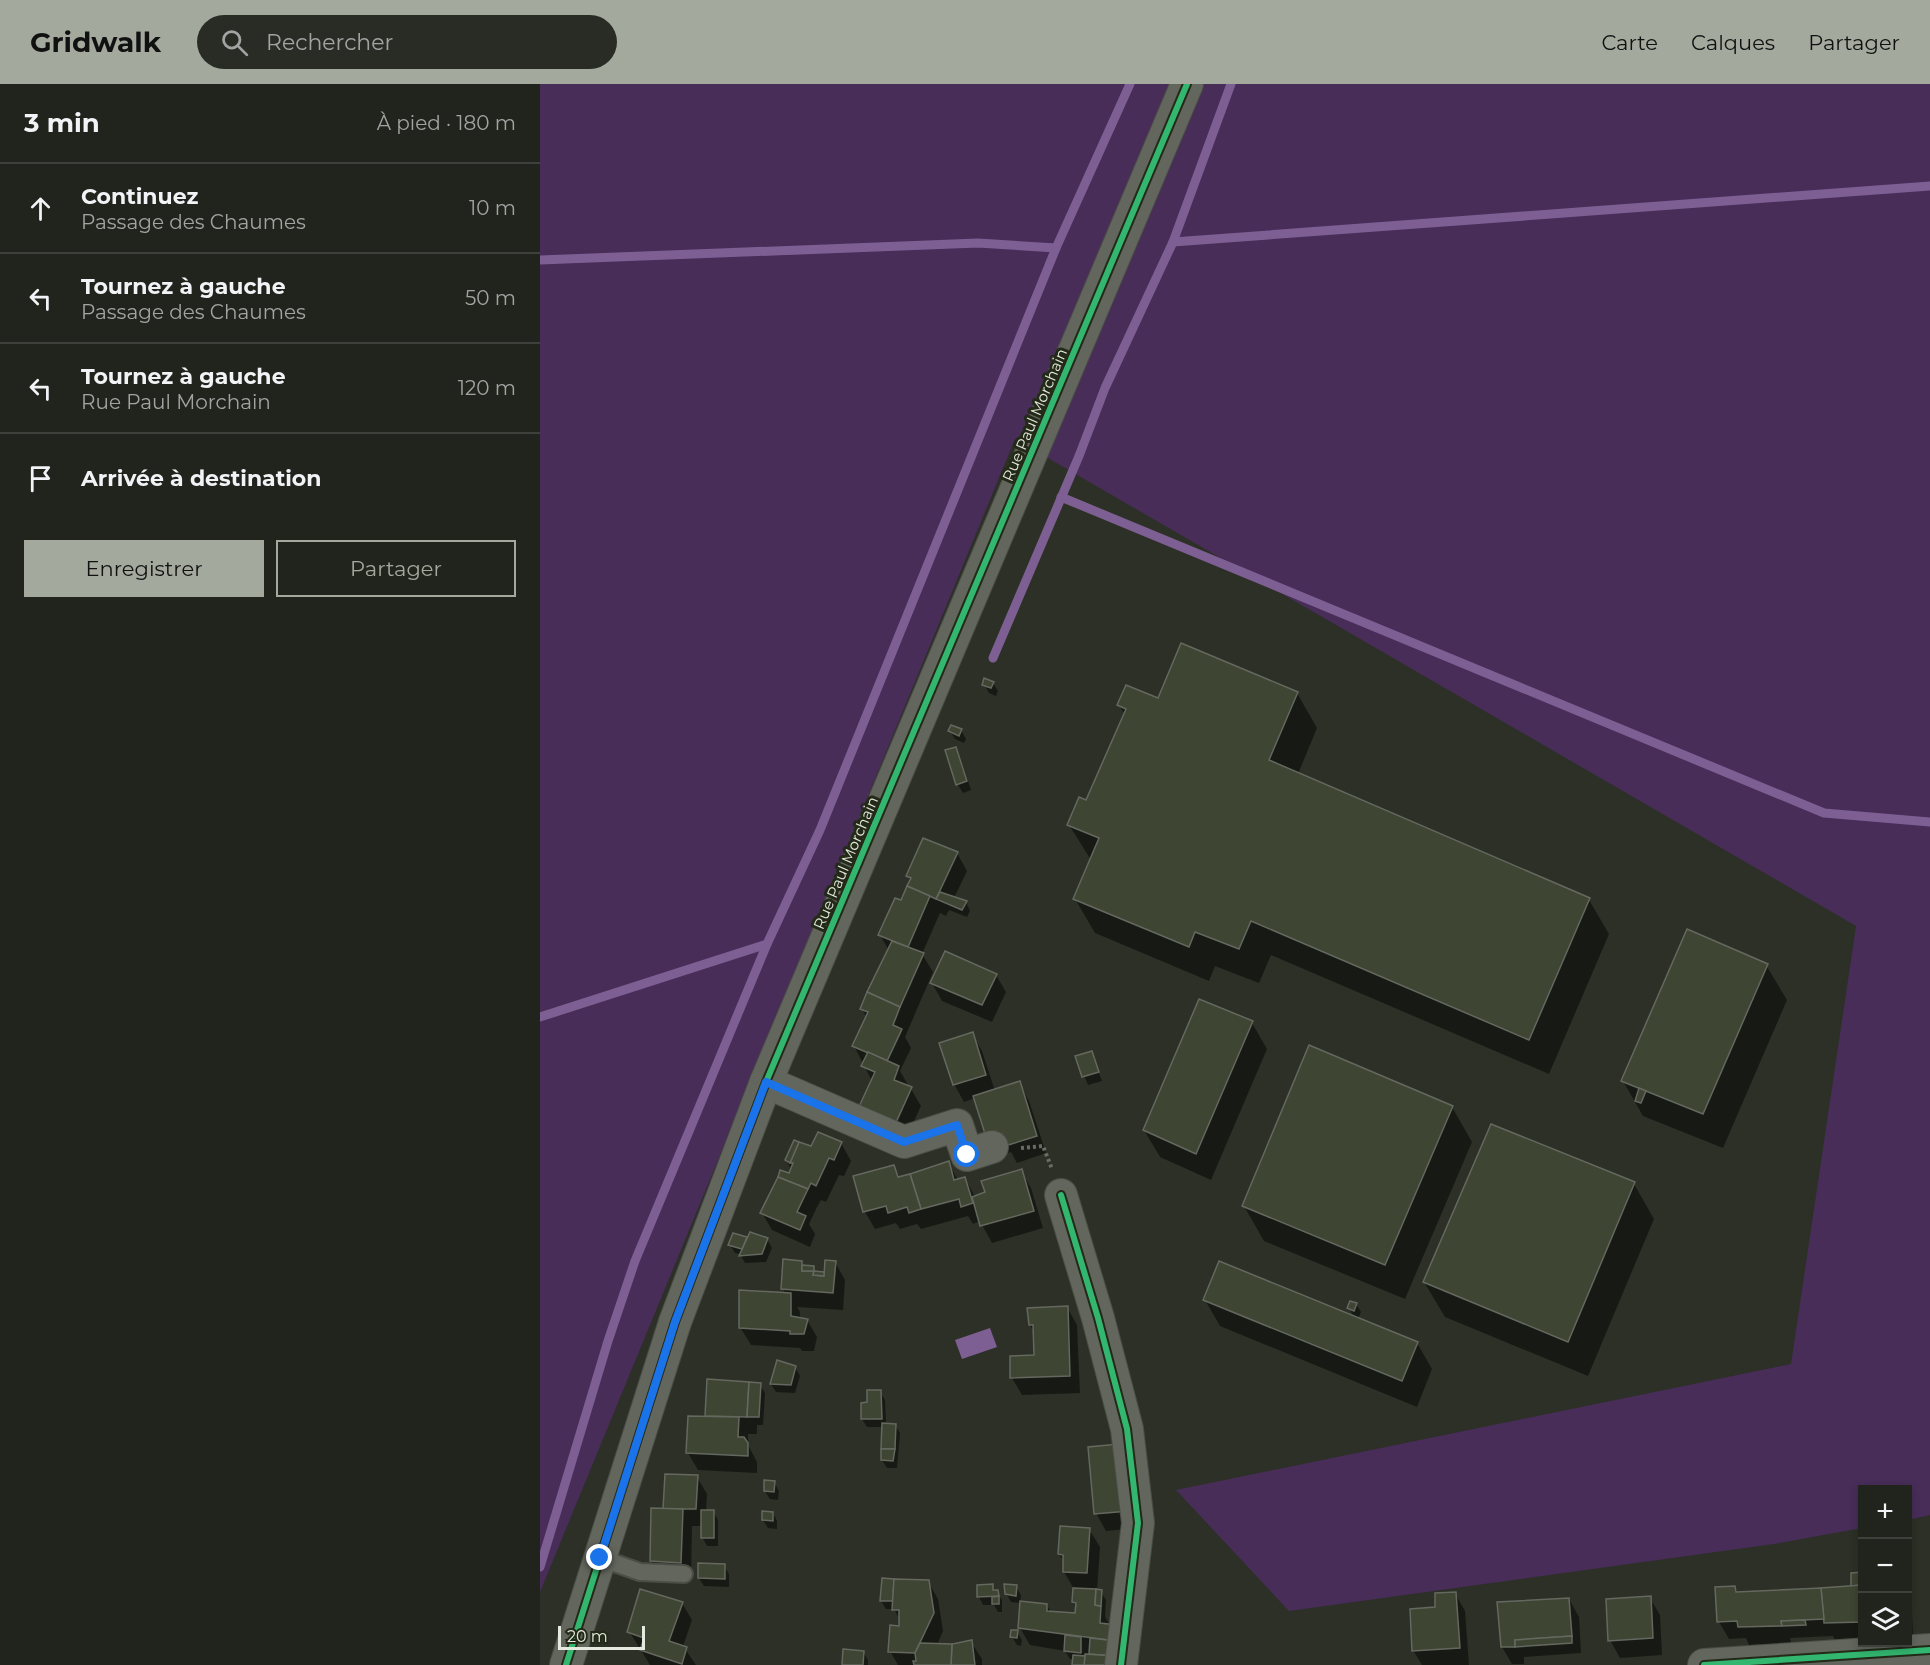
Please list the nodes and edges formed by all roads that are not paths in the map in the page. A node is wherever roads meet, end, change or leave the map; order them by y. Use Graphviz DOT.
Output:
graph roads {
  1 [pos="1187,84"];
  2 [pos="766,1082"];
  3 [pos="992,1147"];
  4 [pos="1061,1195"];
  5 [pos="600,1558"];
  6 [pos="684,1574"];
  7 [pos="1930,1650"];
  8 [pos="1828,1661"];
  9 [pos="566,1665"];
  10 [pos="1121,1665"];
  11 [pos="1704,1665"];
  1 -- 2 [label="street, Rue Paul Morchain"];
  2 -- 3 [label="street"];
  2 -- 5 [label="street, Rue Paul Morchain"];
  4 -- 10 [label="street"];
  5 -- 6 [label="lane"];
  5 -- 9 [label="street, Rue Paul Morchain"];
  7 -- 8 [label="street"];
  8 -- 11 [label="street"];
}
